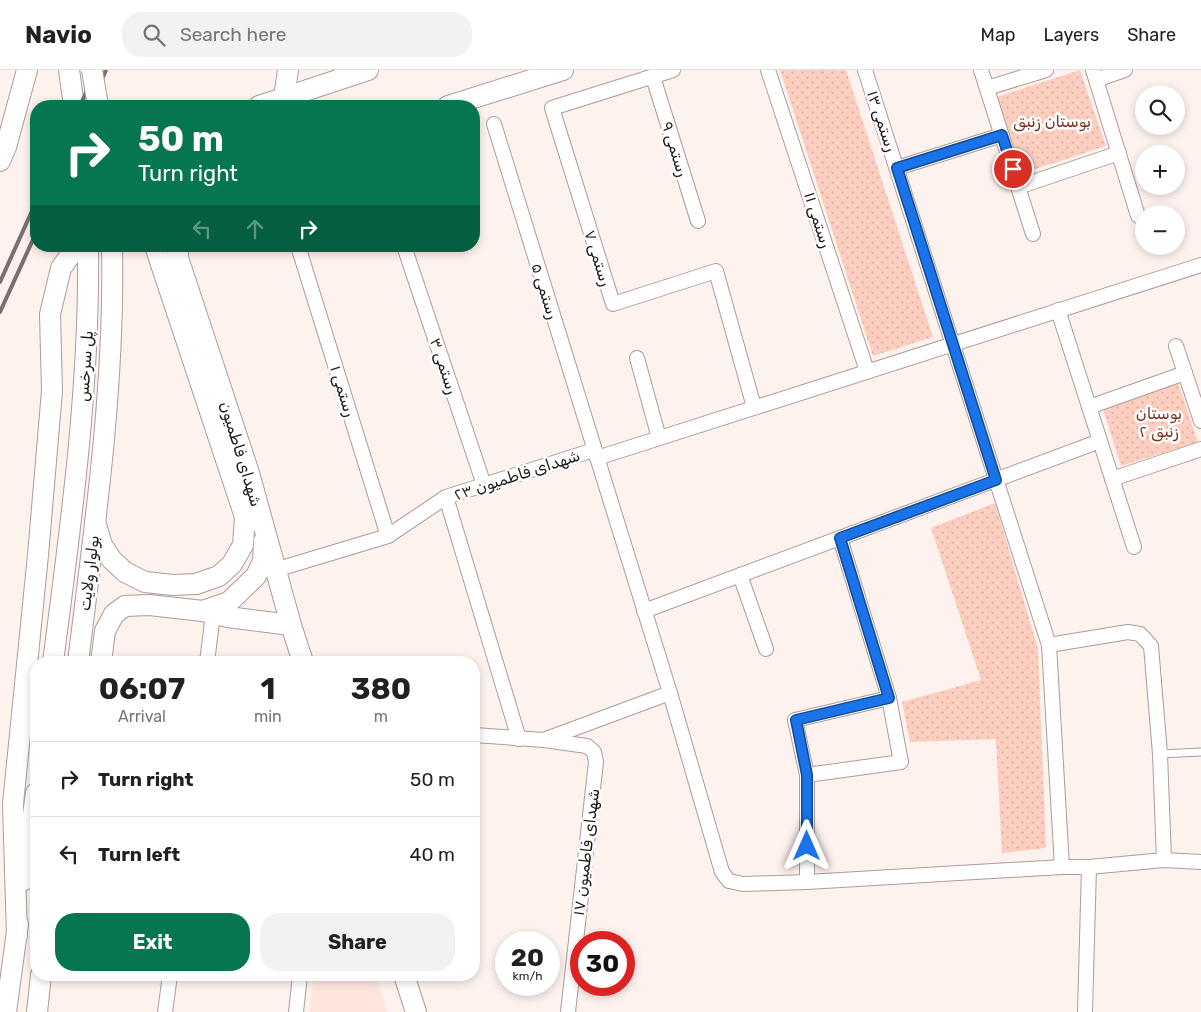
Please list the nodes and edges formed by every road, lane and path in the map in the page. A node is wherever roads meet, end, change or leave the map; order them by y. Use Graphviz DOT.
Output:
graph roads {
  1 [pos="15,70"];
  2 [pos="27,70"];
  3 [pos="69,70"];
  4 [pos="92,70"];
  5 [pos="288,70"];
  6 [pos="563,70"];
  7 [pos="673,70"];
  8 [pos="768,70"];
  9 [pos="865,70"];
  10 [pos="981,70"];
  11 [pos="1046,70"];
  12 [pos="1125,70"];
  13 [pos="360,71"];
  14 [pos="1094,75"];
  15 [pos="653,76"];
  16 [pos="987,88"];
  17 [pos="284,98"];
  18 [pos="73,100"];
  19 [pos="97,100"];
  20 [pos="278,100"];
  21 [pos="467,100"];
  22 [pos="0,120"];
  23 [pos="494,124"];
  24 [pos="1002,135"];
  25 [pos="1119,153"];
  26 [pos="0,161"];
  27 [pos="897,168"];
  28 [pos="1018,187"];
  29 [pos="1135,206"];
  30 [pos="698,221"];
  31 [pos="1033,234"];
  32 [pos="73,252"];
  33 [pos="88,252"];
  34 [pos="112,252"];
  35 [pos="157,252"];
  36 [pos="178,252"];
  37 [pos="300,252"];
  38 [pos="406,252"];
  39 [pos="1201,265"];
  40 [pos="1058,310"];
  41 [pos="953,343"];
  42 [pos="1176,346"];
  43 [pos="637,358"];
  44 [pos="867,371"];
  45 [pos="1185,373"];
  46 [pos="754,407"];
  47 [pos="1089,407"];
  48 [pos="1200,417"];
  49 [pos="659,438"];
  50 [pos="1100,441"];
  51 [pos="1201,449"];
  52 [pos="596,454"];
  53 [pos="1112,479"];
  54 [pos="996,480"];
  55 [pos="100,483"];
  56 [pos="75,485"];
  57 [pos="484,485"];
  58 [pos="446,497"];
  59 [pos="95,520"];
  60 [pos="264,529"];
  61 [pos="388,536"];
  62 [pos="840,538"];
  63 [pos="1134,547"];
  64 [pos="275,570"];
  65 [pos="740,575"];
  66 [pos="644,611"];
  67 [pos="208,612"];
  68 [pos="291,625"];
  69 [pos="1049,645"];
  70 [pos="766,649"];
  71 [pos="54,656"];
  72 [pos="79,656"];
  73 [pos="102,656"];
  74 [pos="207,656"];
  75 [pos="301,656"];
  76 [pos="670,693"];
  77 [pos="889,698"];
  78 [pos="480,736"];
  79 [pos="519,739"];
  80 [pos="544,740"];
  81 [pos="1201,752"];
  82 [pos="1160,754"];
  83 [pos="807,775"];
  84 [pos="30,838"];
  85 [pos="1164,860"];
  86 [pos="1201,862"];
  87 [pos="1062,867"];
  88 [pos="1089,867"];
  89 [pos="807,882"];
  90 [pos="17,936"];
  91 [pos="40,981"];
  92 [pos="169,981"];
  93 [pos="299,981"];
  94 [pos="406,981"];
  95 [pos="6,1012"];
  96 [pos="36,1012"];
  97 [pos="165,1012"];
  98 [pos="296,1012"];
  99 [pos="416,1012"];
  100 [pos="568,1012"];
  101 [pos="1086,1012"];
  1 -- 22 [label="main road"];
  2 -- 26 [label="main road"];
  3 -- 18 [label="main road"];
  4 -- 19 [label="main road, bridge"];
  5 -- 17 [label="main road"];
  6 -- 21 [label="main road"];
  7 -- 15 [label="street"];
  8 -- 44 [label="street, رستمی ۱۱"];
  9 -- 27 [label="street, رستمی ۱۳"];
  10 -- 16 [label="street"];
  11 -- 16 [label="street"];
  12 -- 14 [label="street"];
  13 -- 17 [label="main road"];
  14 -- 25 [label="street"];
  15 -- 30 [label="street, رستمی ۹"];
  15 -- 46 [label="street, رستمی ۷"];
  16 -- 24 [label="street"];
  17 -- 20 [label="main road"];
  23 -- 52 [label="street, رستمی ۵"];
  24 -- 27 [label="street"];
  24 -- 28 [label="street"];
  25 -- 28 [label="street"];
  25 -- 29 [label="street"];
  27 -- 41 [label="street, رستمی ۱۳"];
  28 -- 31 [label="street"];
  32 -- 90 [label="main road"];
  33 -- 56 [label="main road, پل سرخس"];
  34 -- 55 [label="main road, پل سرخس"];
  35 -- 59 [label="main road"];
  36 -- 60 [label="main road, شهدای فاطمیون"];
  37 -- 61 [label="street, رستمی ۱"];
  38 -- 57 [label="street, رستمی ۳"];
  39 -- 40 [label="street, شهدای فاطمیون ۲۳"];
  40 -- 41 [label="street, شهدای فاطمیون ۲۳"];
  40 -- 47 [label="street"];
  41 -- 44 [label="street, شهدای فاطمیون ۲۳"];
  41 -- 54 [label="street, رستمی ۱۳"];
  42 -- 45 [label="street"];
  43 -- 49 [label="street"];
  44 -- 46 [label="street, شهدای فاطمیون ۲۳"];
  45 -- 47 [label="street"];
  45 -- 48 [label="street"];
  46 -- 49 [label="street, شهدای فاطمیون ۲۳"];
  47 -- 50 [label="street"];
  49 -- 52 [label="street, شهدای فاطمیون ۲۳"];
  50 -- 53 [label="street"];
  50 -- 54 [label="street"];
  51 -- 53 [label="street"];
  52 -- 57 [label="street, شهدای فاطمیون ۲۳"];
  52 -- 66 [label="street, رستمی ۵"];
  53 -- 63 [label="street"];
  54 -- 62 [label="street"];
  54 -- 69 [label="street, رستمی ۱۳"];
  55 -- 59 [label="main road, بولوار ولایت"];
  56 -- 71 [label="main road, بولوار ولایت"];
  57 -- 58 [label="street, شهدای فاطمیون ۲۳"];
  58 -- 61 [label="street, شهدای فاطمیون ۲۳"];
  58 -- 79 [label="street"];
  59 -- 72 [label="main road, بولوار ولایت"];
  60 -- 64 [label="main road, شهدای فاطمیون"];
  60 -- 67 [label="main road"];
  61 -- 64 [label="street, شهدای فاطمیون ۲۳"];
  62 -- 65 [label="street"];
  62 -- 77 [label="street"];
  64 -- 68 [label="main road, شهدای فاطمیون"];
  65 -- 66 [label="street"];
  65 -- 70 [label="street"];
  66 -- 76 [label="street, رستمی ۵"];
  67 -- 68 [label="main road"];
  67 -- 73 [label="main road"];
  67 -- 74 [label="street"];
  68 -- 75 [label="main road, شهدای فاطمیون"];
  69 -- 82 [label="street"];
  69 -- 87 [label="street, رستمی ۱۳"];
  76 -- 80 [label="street"];
  76 -- 89 [label="street, رستمی ۵"];
  77 -- 83 [label="street"];
  77 -- 83 [label="street"];
  78 -- 79 [label="street"];
  79 -- 80 [label="street"];
  80 -- 100 [label="street, شهدای فاطمیون ۱۷"];
  81 -- 82 [label="lane"];
  82 -- 85 [label="street"];
  83 -- 89 [label="street"];
  84 -- 90 [label="main road"];
  85 -- 86 [label="street, رستمی ۵"];
  85 -- 88 [label="street, رستمی ۵"];
  87 -- 88 [label="street, رستمی ۵"];
  87 -- 89 [label="street, رستمی ۵"];
  88 -- 101 [label="street"];
  90 -- 95 [label="main road"];
  91 -- 96 [label="main road"];
  92 -- 97 [label="street"];
  93 -- 98 [label="street"];
  94 -- 99 [label="main road"];
}
